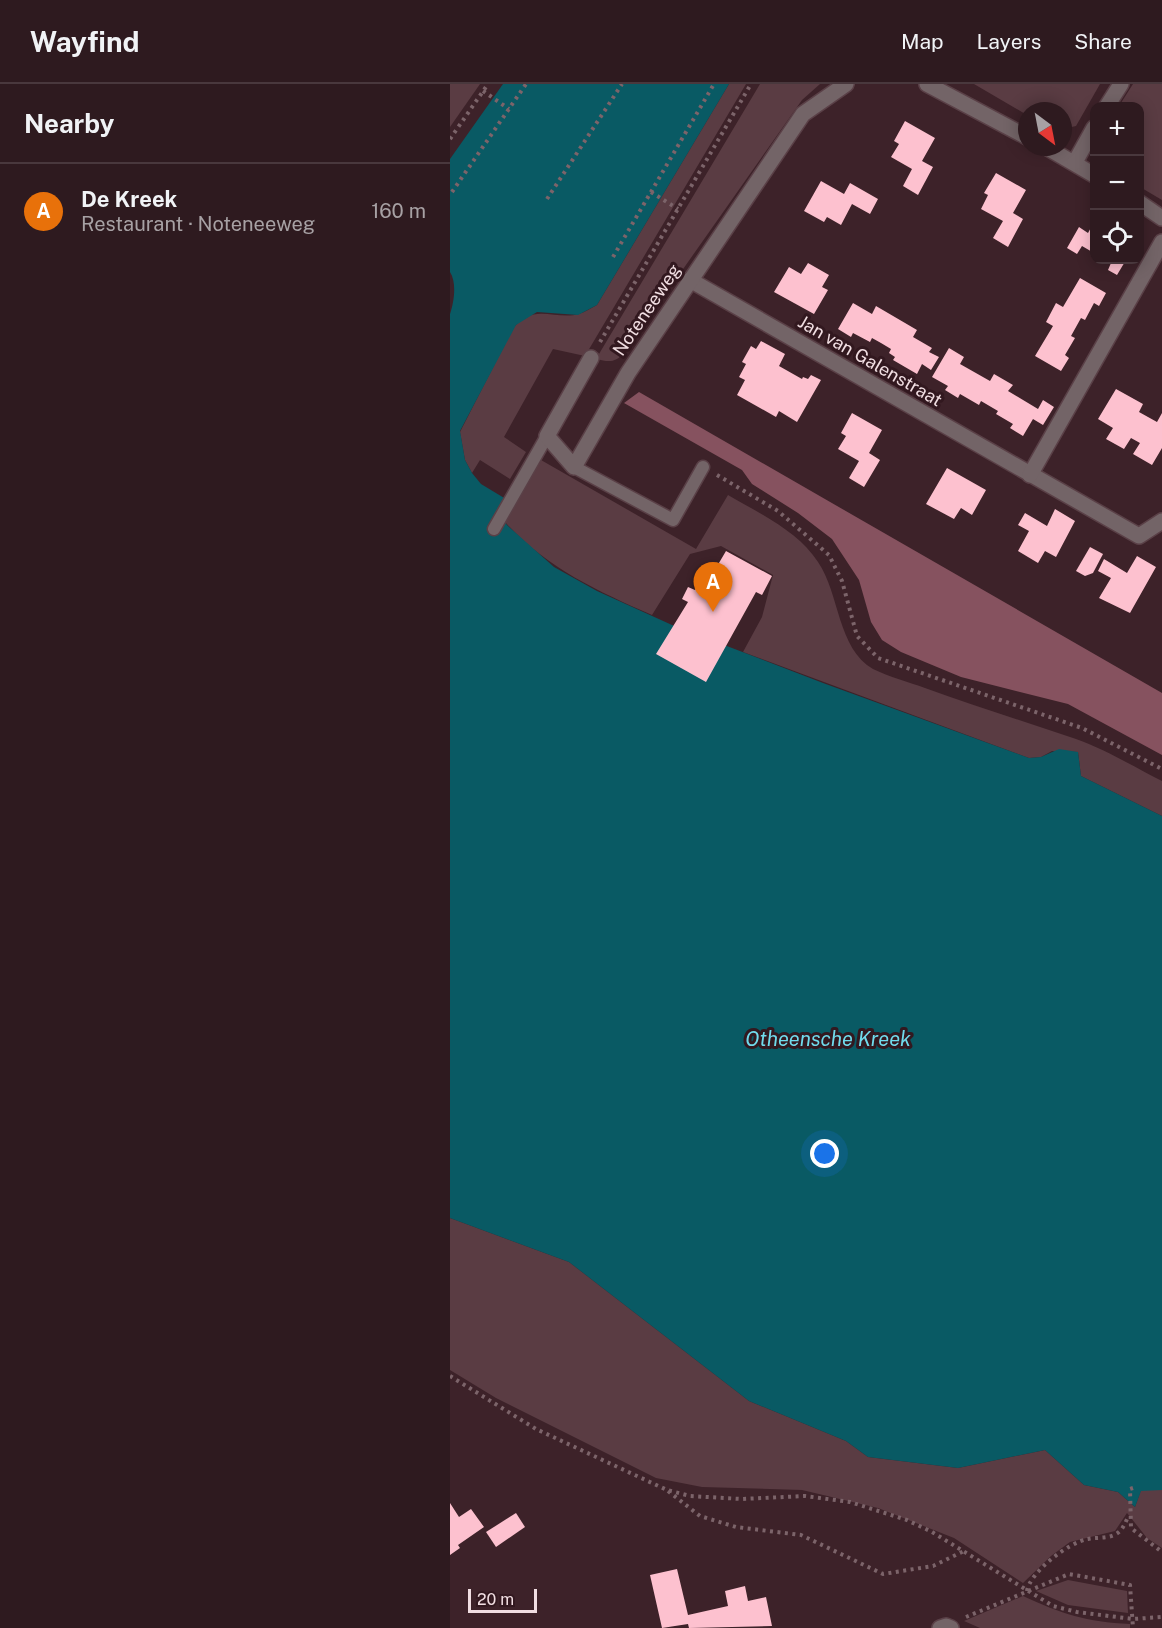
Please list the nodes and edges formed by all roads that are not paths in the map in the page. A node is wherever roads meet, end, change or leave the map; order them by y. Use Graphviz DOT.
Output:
graph roads {
  1 [pos="846,84"];
  2 [pos="927,84"];
  3 [pos="1121,84"];
  4 [pos="1110,102"];
  5 [pos="1018,132"];
  6 [pos="1090,136"];
  7 [pos="1063,156"];
  8 [pos="1074,162"];
  9 [pos="1090,172"];
  10 [pos="1144,206"];
  11 [pos="1162,218"];
  12 [pos="1162,242"];
  13 [pos="690,280"];
  14 [pos="591,358"];
  15 [pos="547,436"];
  16 [pos="703,467"];
  17 [pos="574,468"];
  18 [pos="1030,475"];
  19 [pos="1162,521"];
  20 [pos="494,529"];
  1 -- 13 [label="street, Noteneeweg"];
  2 -- 5 [label="street"];
  3 -- 4 [label="street"];
  6 -- 8 [label="street"];
  7 -- 8 [label="street"];
  8 -- 9 [label="street"];
  10 -- 11 [label="street"];
  12 -- 18 [label="street"];
  13 -- 17 [label="street, Noteneeweg"];
  13 -- 18 [label="street, Jan van Galenstraat"];
  14 -- 15 [label="street, Noteneeweg"];
  15 -- 17 [label="street"];
  15 -- 20 [label="lane"];
  16 -- 17 [label="lane"];
  18 -- 19 [label="street, Jan van Galenstraat"];
}
